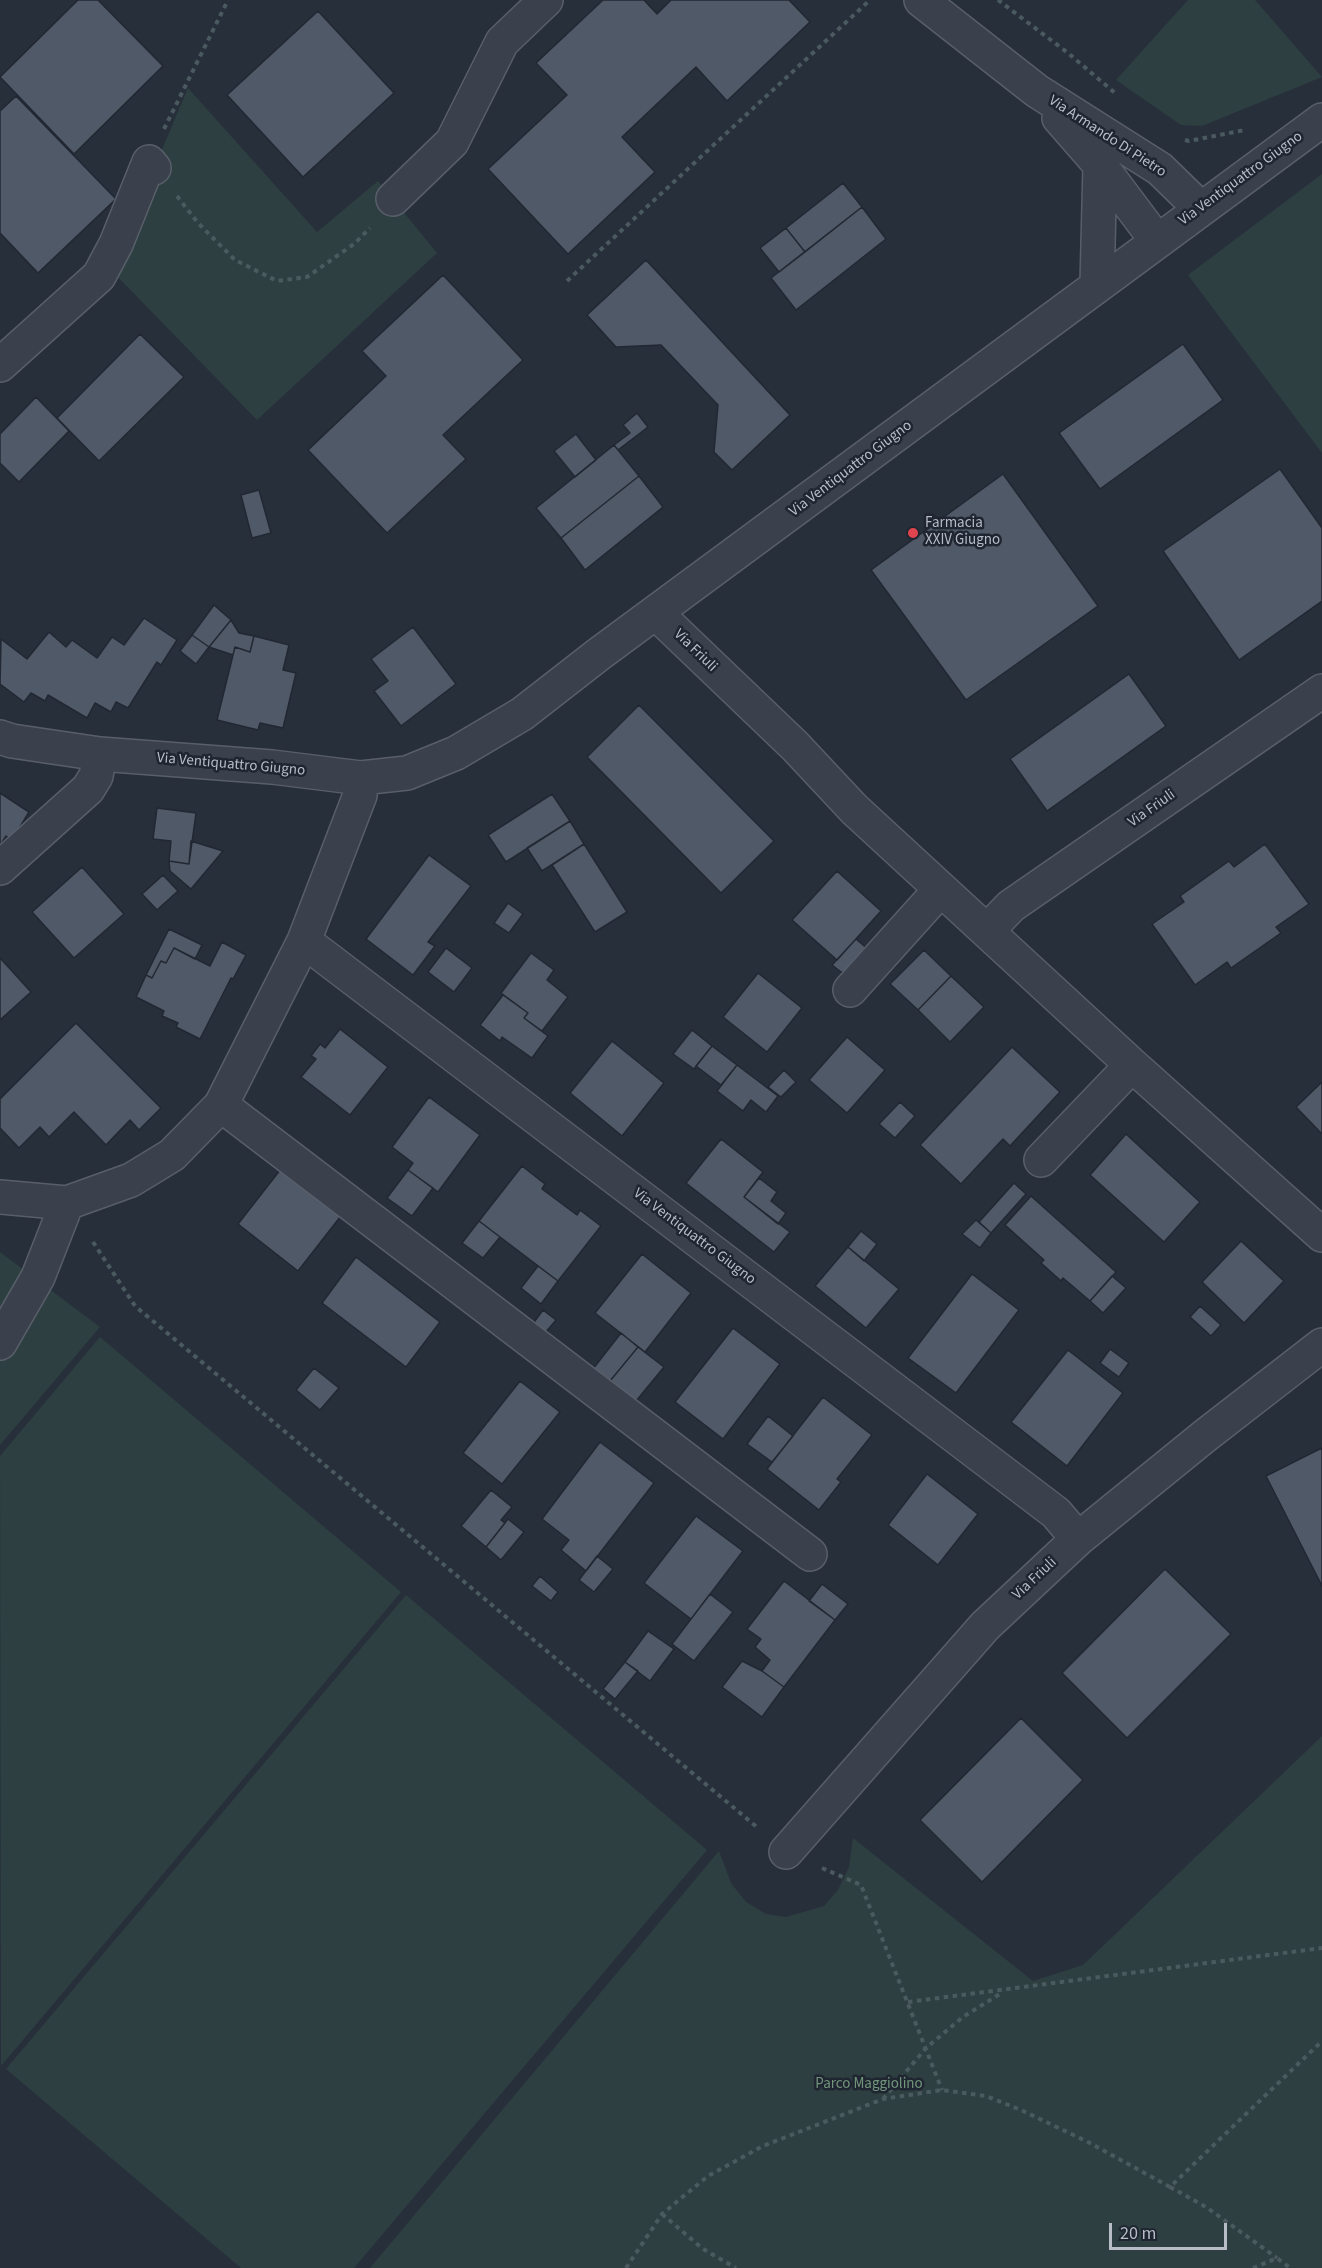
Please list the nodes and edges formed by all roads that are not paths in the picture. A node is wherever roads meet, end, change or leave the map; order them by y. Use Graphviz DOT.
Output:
graph roads {
  1 [pos="546,0"];
  2 [pos="921,0"];
  3 [pos="1037,91"];
  4 [pos="1322,120"];
  5 [pos="151,165"];
  6 [pos="1100,165"];
  7 [pos="393,199"];
  8 [pos="1201,210"];
  9 [pos="1157,241"];
  10 [pos="1097,284"];
  11 [pos="0,365"];
  12 [pos="656,613"];
  13 [pos="1322,692"];
  14 [pos="0,737"];
  15 [pos="100,754"];
  16 [pos="361,778"];
  17 [pos="0,868"];
  18 [pos="941,889"];
  19 [pos="987,931"];
  20 [pos="304,941"];
  21 [pos="850,990"];
  22 [pos="1132,1065"];
  23 [pos="221,1105"];
  24 [pos="1041,1160"];
  25 [pos="0,1197"];
  26 [pos="67,1203"];
  27 [pos="1322,1235"];
  28 [pos="0,1343"];
  29 [pos="1322,1345"];
  30 [pos="1078,1539"];
  31 [pos="810,1554"];
  32 [pos="786,1852"];
  1 -- 7 [label="street"];
  2 -- 3 [label="street, Via Armando Di Pietro"];
  3 -- 6 [label="street, Via Armando Di Pietro"];
  3 -- 8 [label="street, Via Armando Di Pietro"];
  4 -- 8 [label="street, Via Ventiquattro Giugno"];
  5 -- 11 [label="street"];
  6 -- 9 [label="street, Via Armando Di Pietro"];
  6 -- 10 [label="street, Via Armando Di Pietro"];
  8 -- 9 [label="street, Via Ventiquattro Giugno"];
  9 -- 10 [label="street, Via Ventiquattro Giugno"];
  10 -- 12 [label="street, Via Ventiquattro Giugno"];
  12 -- 16 [label="street, Via Ventiquattro Giugno"];
  12 -- 18 [label="street, Via Friuli"];
  13 -- 19 [label="street, Via Friuli"];
  14 -- 15 [label="street, Via Ventiquattro Giugno"];
  15 -- 16 [label="street, Via Ventiquattro Giugno"];
  15 -- 17 [label="street"];
  16 -- 20 [label="street"];
  18 -- 19 [label="street, Via Friuli"];
  18 -- 21 [label="street"];
  19 -- 22 [label="street, Via Friuli"];
  20 -- 23 [label="street"];
  20 -- 30 [label="street, Via Ventiquattro Giugno"];
  22 -- 24 [label="street"];
  22 -- 27 [label="street, Via Friuli"];
  23 -- 26 [label="street"];
  23 -- 31 [label="street"];
  25 -- 26 [label="street"];
  26 -- 28 [label="street"];
  29 -- 30 [label="street, Via Friuli"];
  30 -- 32 [label="street, Via Friuli"];
}
